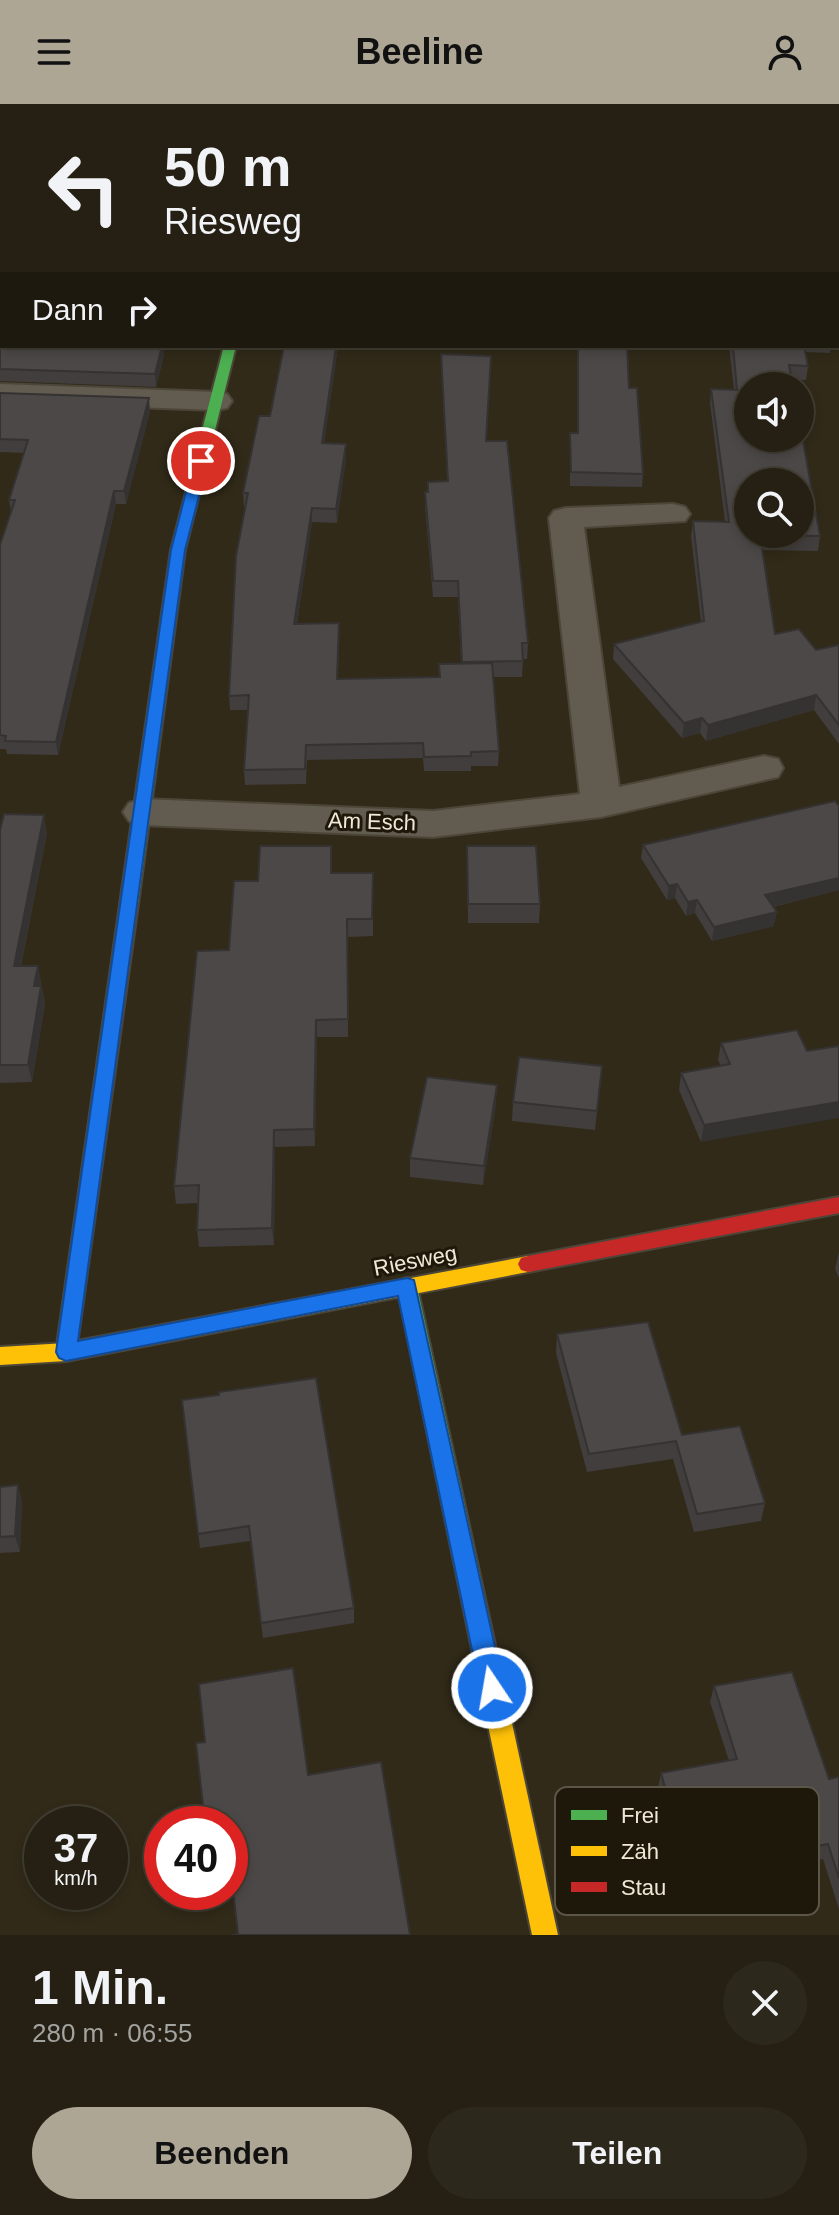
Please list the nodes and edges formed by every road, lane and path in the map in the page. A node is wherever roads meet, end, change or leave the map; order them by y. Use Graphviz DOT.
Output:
graph roads {
  1 [pos="229,348"];
  2 [pos="0,393"];
  3 [pos="216,401"];
  4 [pos="673,514"];
  5 [pos="764,768"];
  6 [pos="601,804"];
  7 [pos="143,812"];
  8 [pos="839,1205"];
  9 [pos="407,1286"];
  10 [pos="66,1352"];
  11 [pos="0,1356"];
  12 [pos="545,1935"];
  1 -- 3 [label="street"];
  2 -- 3 [label="street"];
  3 -- 7 [label="street"];
  4 -- 6 [label="street"];
  5 -- 6 [label="street, Am Esch"];
  6 -- 7 [label="street, Am Esch"];
  7 -- 10 [label="street"];
  8 -- 9 [label="street, Riesweg"];
  9 -- 10 [label="street, Riesweg"];
  9 -- 12 [label="street"];
  10 -- 11 [label="street, Riesweg"];
}
